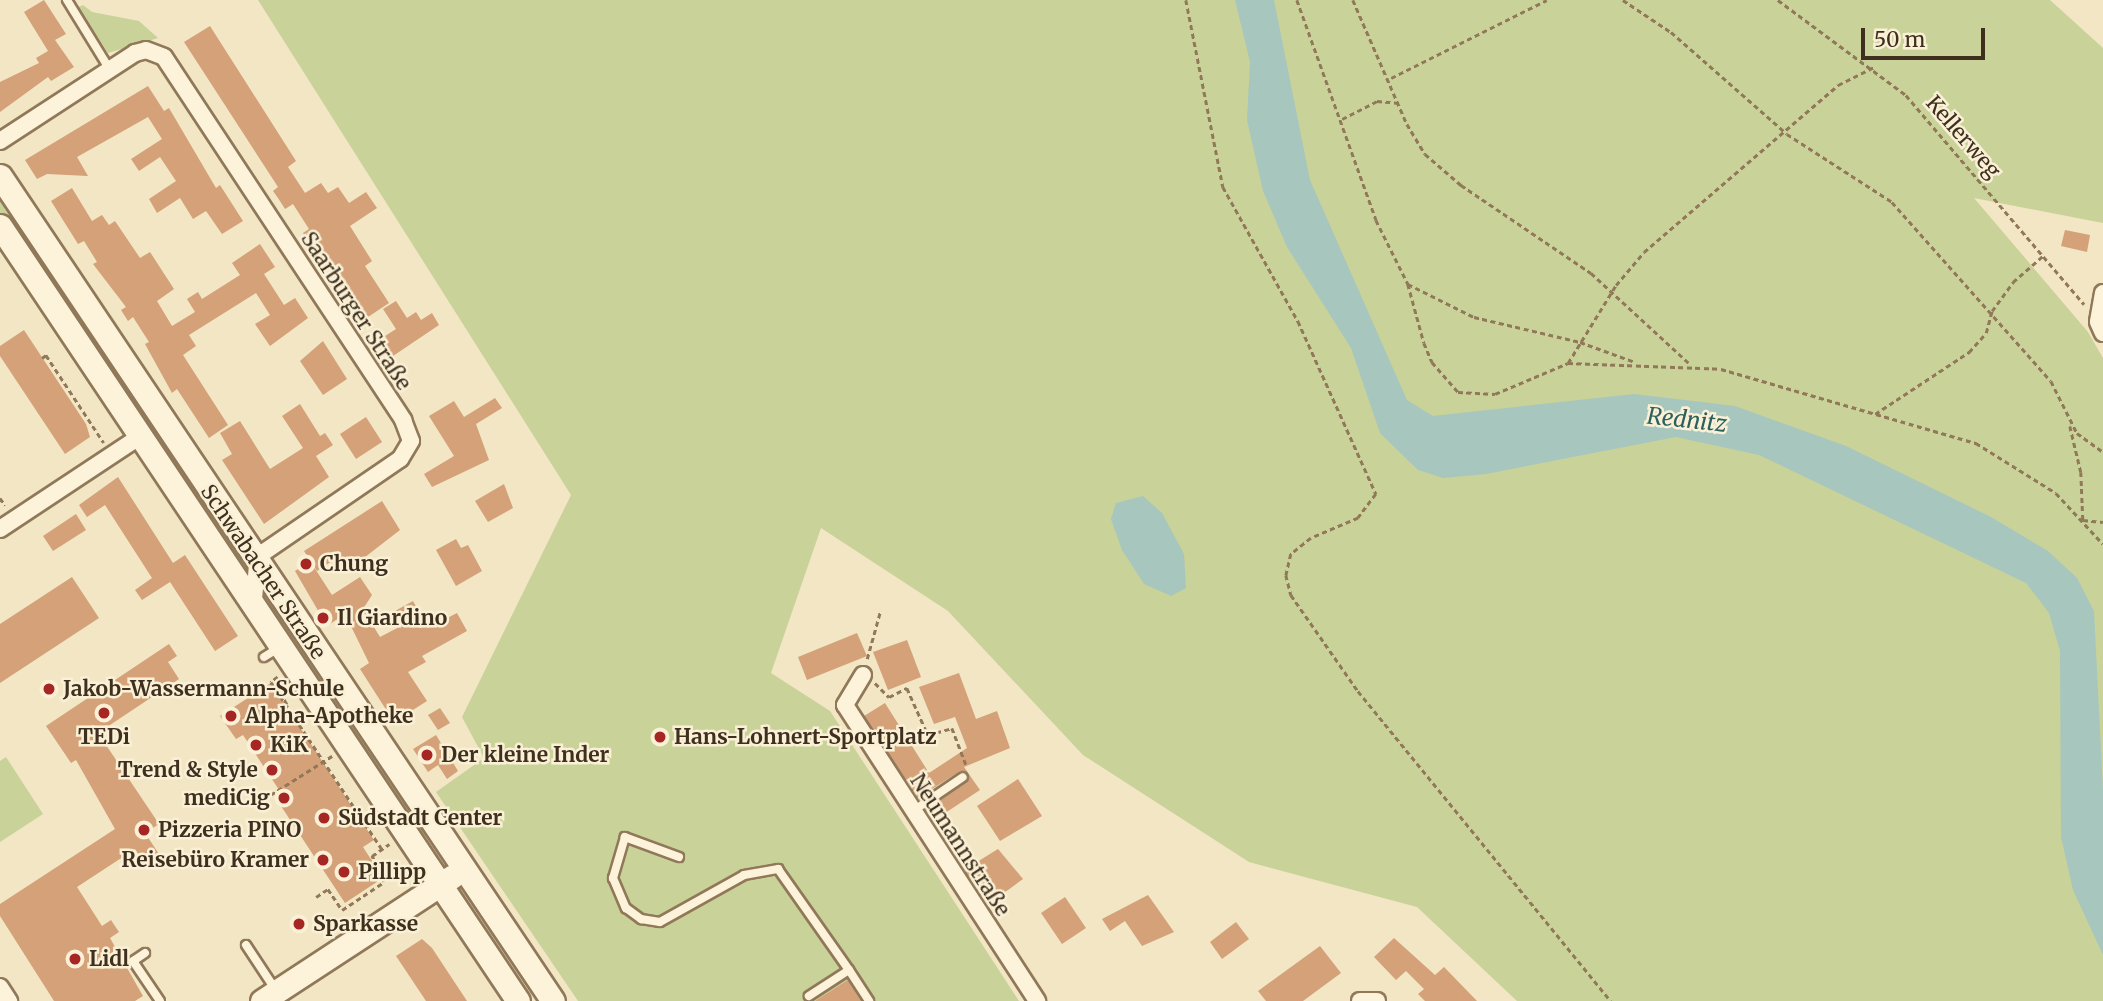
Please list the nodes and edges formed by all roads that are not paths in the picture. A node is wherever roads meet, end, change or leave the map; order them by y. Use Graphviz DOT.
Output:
graph roads {
  1 [pos="67,0"];
  2 [pos="110,70"];
  3 [pos="0,141"];
  4 [pos="0,176"];
  5 [pos="0,226"];
  6 [pos="2103,293"];
  7 [pos="2101,328"];
  8 [pos="139,438"];
  9 [pos="0,529"];
  10 [pos="257,565"];
  11 [pos="254,602"];
  12 [pos="863,676"];
  13 [pos="963,777"];
  14 [pos="913,811"];
  15 [pos="679,857"];
  16 [pos="465,867"];
  17 [pos="442,883"];
  18 [pos="246,945"];
  19 [pos="145,953"];
  20 [pos="849,970"];
  21 [pos="0,987"];
  22 [pos="270,996"];
  23 [pos="809,996"];
  24 [pos="9,1001"];
  25 [pos="160,1001"];
  26 [pos="519,1001"];
  27 [pos="553,1001"];
  28 [pos="869,1001"];
  29 [pos="1037,1001"];
  1 -- 2 [label="lane"];
  2 -- 3 [label="street, Saarburger Straße"];
  2 -- 10 [label="street, Saarburger Straße"];
  4 -- 10 [label="main road, Schwabacher Straße"];
  5 -- 8 [label="main road, Schwabacher Straße"];
  6 -- 7 [label="street"];
  8 -- 9 [label="street"];
  8 -- 11 [label="main road, Schwabacher Straße"];
  10 -- 11 [label="street"];
  10 -- 16 [label="main road, Schwabacher Straße"];
  11 -- 17 [label="main road, Schwabacher Straße"];
  12 -- 14 [label="street, Neumannstraße"];
  13 -- 14 [label="lane"];
  14 -- 29 [label="street, Neumannstraße"];
  15 -- 20 [label="lane"];
  16 -- 17 [label="main road"];
  16 -- 27 [label="main road, Schwabacher Straße"];
  17 -- 22 [label="main road"];
  17 -- 26 [label="main road, Schwabacher Straße"];
  18 -- 22 [label="lane"];
  19 -- 25 [label="lane"];
  20 -- 23 [label="lane"];
  20 -- 28 [label="lane"];
  21 -- 24 [label="street"];
}
